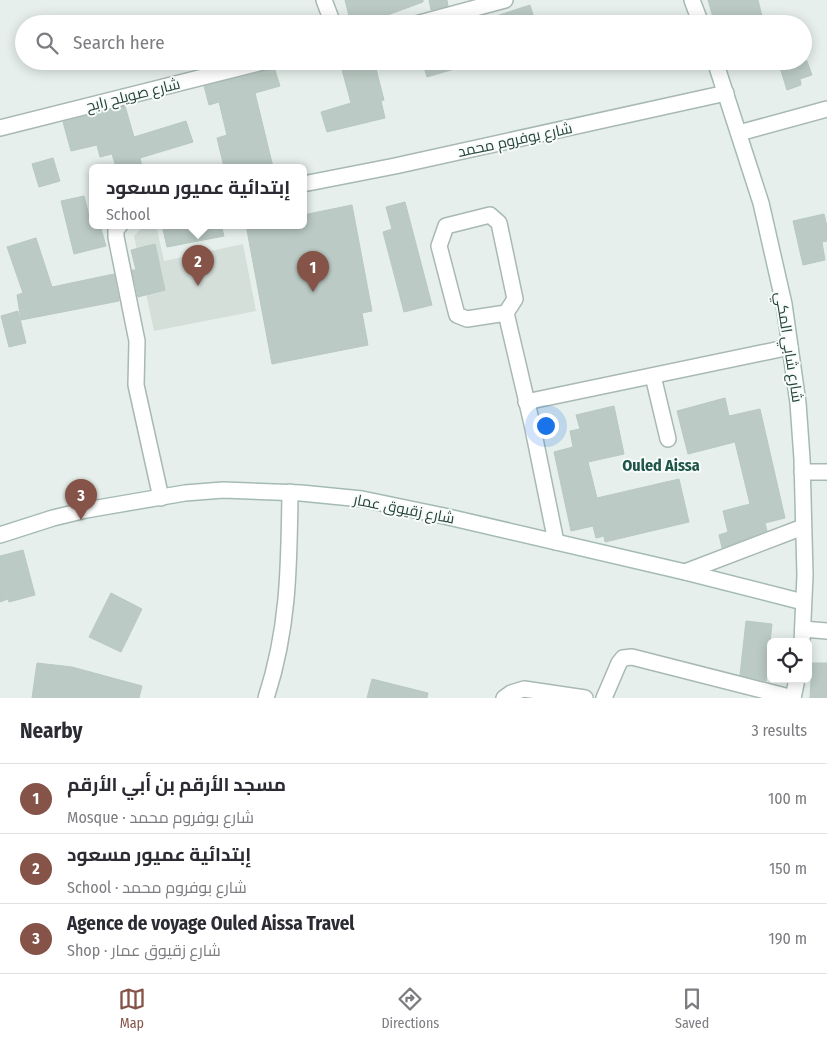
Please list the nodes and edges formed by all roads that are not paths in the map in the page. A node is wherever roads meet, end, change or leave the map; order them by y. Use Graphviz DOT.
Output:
graph roads {
  1 [pos="324,0"];
  2 [pos="505,0"];
  3 [pos="692,0"];
  4 [pos="330,15"];
  5 [pos="449,15"];
  6 [pos="698,15"];
  7 [pos="231,70"];
  8 [pos="718,70"];
  9 [pos="726,93"];
  10 [pos="827,109"];
  11 [pos="0,128"];
  12 [pos="739,133"];
  13 [pos="307,183"];
  14 [pos="117,229"];
  15 [pos="506,313"];
  16 [pos="790,347"];
  17 [pos="653,376"];
  18 [pos="526,402"];
  19 [pos="668,439"];
  20 [pos="802,472"];
  21 [pos="827,472"];
  22 [pos="290,492"];
  23 [pos="161,498"];
  24 [pos="803,527"];
  25 [pos="0,536"];
  26 [pos="556,542"];
  27 [pos="685,572"];
  28 [pos="804,602"];
  29 [pos="827,631"];
  30 [pos="803,635"];
  31 [pos="796,683"];
  32 [pos="266,698"];
  33 [pos="504,698"];
  34 [pos="585,698"];
  35 [pos="604,698"];
  36 [pos="793,698"];
  1 -- 4 [label="street"];
  2 -- 5 [label="street"];
  3 -- 6 [label="street"];
  7 -- 11 [label="street, شارع صويلح رابح"];
  8 -- 9 [label="street, شارع شابي المكي"];
  9 -- 12 [label="street, شارع شابي المكي"];
  9 -- 13 [label="street, شارع بوفروم محمد"];
  10 -- 12 [label="street"];
  12 -- 16 [label="street, شارع شابي المكي"];
  14 -- 23 [label="street"];
  15 -- 15 [label="street"];
  15 -- 18 [label="street"];
  16 -- 17 [label="street"];
  16 -- 20 [label="street, شارع شابي المكي"];
  17 -- 18 [label="street"];
  17 -- 19 [label="street"];
  18 -- 26 [label="street"];
  20 -- 21 [label="street"];
  20 -- 24 [label="street, شارع شابي المكي"];
  22 -- 23 [label="street, شارع زقيوق عمار"];
  22 -- 26 [label="street, شارع زقيوق عمار"];
  22 -- 32 [label="street"];
  23 -- 25 [label="street, شارع زقيوق عمار"];
  24 -- 27 [label="street"];
  24 -- 28 [label="street, شارع شابي المكي"];
  26 -- 27 [label="street, شارع زقيوق عمار"];
  27 -- 28 [label="street, شارع زقيوق عمار"];
  28 -- 30 [label="street, شارع شابي المكي"];
  29 -- 30 [label="street"];
  31 -- 36 [label="street"];
  33 -- 34 [label="street"];
  35 -- 36 [label="street"];
}
